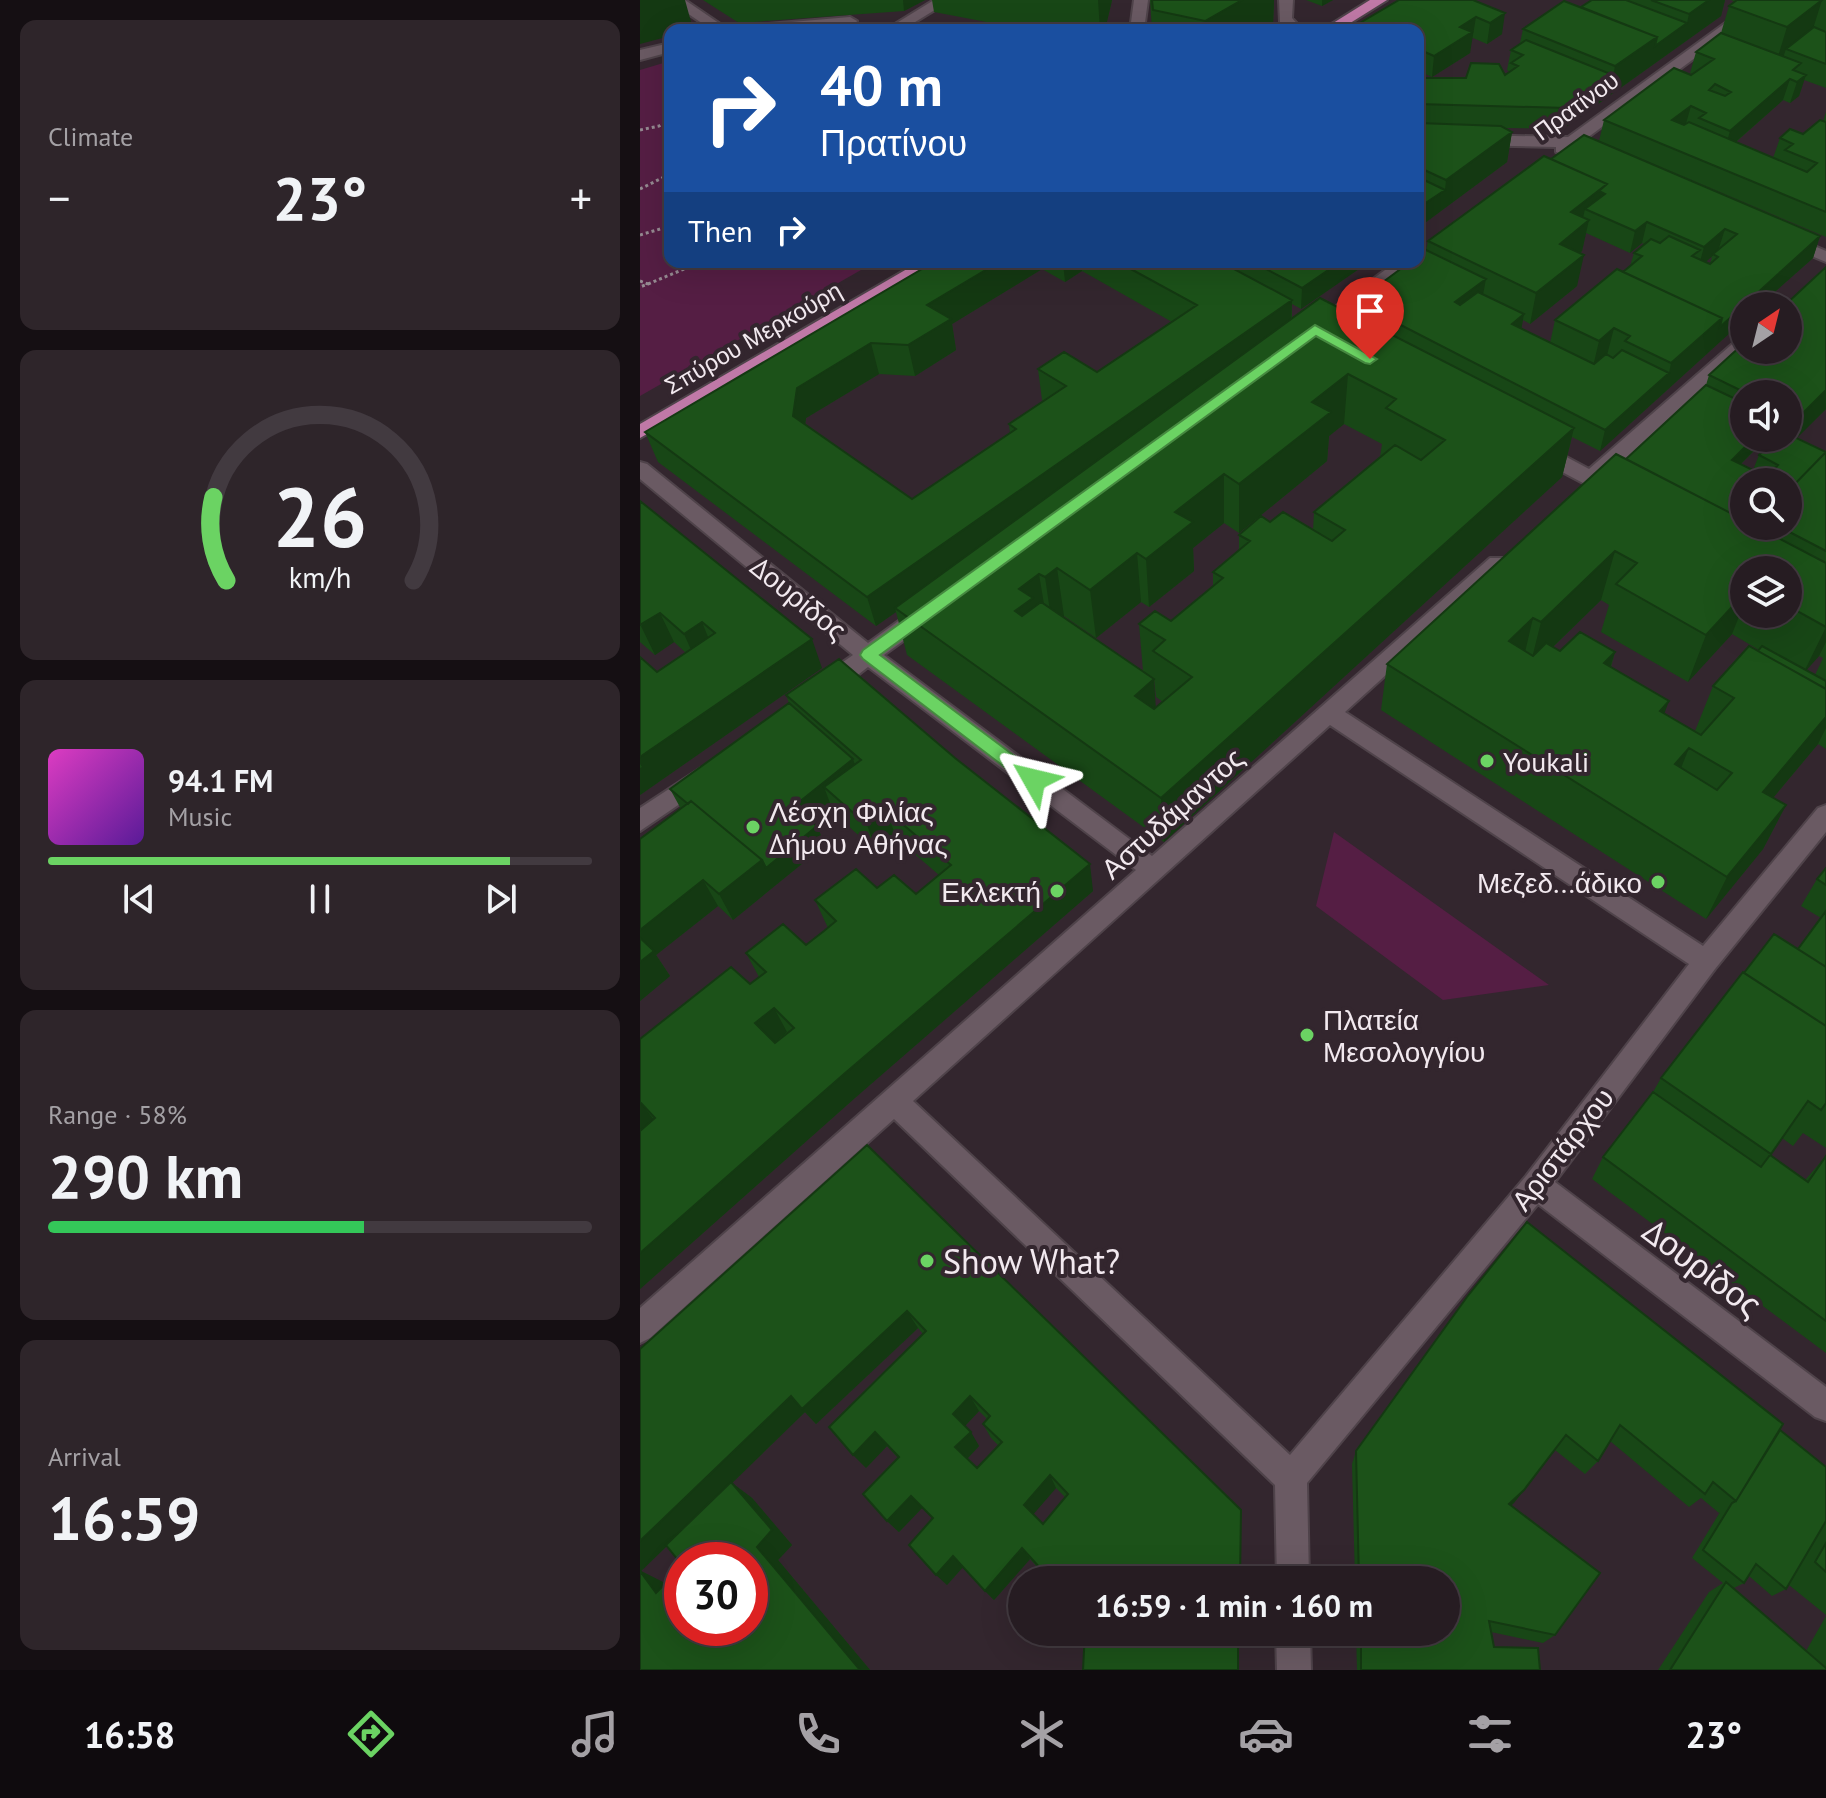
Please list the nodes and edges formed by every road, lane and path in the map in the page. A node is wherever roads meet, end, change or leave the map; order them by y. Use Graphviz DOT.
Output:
graph roads {
  1 [pos="675,0"];
  2 [pos="944,0"];
  3 [pos="1141,0"];
  4 [pos="1286,0"];
  5 [pos="1380,0"];
  6 [pos="1766,0"];
  7 [pos="850,21"];
  8 [pos="713,24"];
  9 [pos="815,24"];
  10 [pos="902,24"];
  11 [pos="1138,24"];
  12 [pos="1290,24"];
  13 [pos="1339,24"];
  14 [pos="664,49"];
  15 [pos="640,55"];
  16 [pos="664,123"];
  17 [pos="640,130"];
  18 [pos="1424,139"];
  19 [pos="1571,142"];
  20 [pos="1546,161"];
  21 [pos="1614,161"];
  22 [pos="664,177"];
  23 [pos="640,189"];
  24 [pos="664,228"];
  25 [pos="1769,231"];
  26 [pos="640,235"];
  27 [pos="1826,257"];
  28 [pos="687,268"];
  29 [pos="922,268"];
  30 [pos="1399,268"];
  31 [pos="640,281"];
  32 [pos="648,284"];
  33 [pos="640,287"];
  34 [pos="1312,332"];
  35 [pos="1730,355"];
  36 [pos="640,432"];
  37 [pos="1522,442"];
  38 [pos="640,469"];
  39 [pos="1591,479"];
  40 [pos="1619,494"];
  41 [pos="1568,499"];
  42 [pos="1511,550"];
  43 [pos="945,599"];
  44 [pos="868,655"];
  45 [pos="811,696"];
  46 [pos="1329,713"];
  47 [pos="713,767"];
  48 [pos="1826,815"];
  49 [pos="640,821"];
  50 [pos="1153,870"];
  51 [pos="1706,961"];
  52 [pos="894,1101"];
  53 [pos="1536,1185"];
  54 [pos="640,1328"];
  55 [pos="1826,1406"];
  56 [pos="1291,1478"];
  57 [pos="1293,1566"];
  58 [pos="1293,1646"];
  59 [pos="1294,1670"];
  1 -- 8 [label="street"];
  2 -- 10 [label="street"];
  3 -- 11 [label="street"];
  4 -- 12 [label="street"];
  5 -- 13 [label="main road"];
  6 -- 19 [label="street, Πρατίνου"];
  7 -- 9 [label="street"];
  14 -- 15 [label="street"];
  16 -- 17 [label="path"];
  18 -- 19 [label="street"];
  19 -- 20 [label="street, Πρατίνου"];
  19 -- 21 [label="street"];
  22 -- 23 [label="path"];
  24 -- 26 [label="path"];
  25 -- 27 [label="street"];
  28 -- 32 [label="path"];
  29 -- 36 [label="main road, Σπύρου Μερκούρη"];
  30 -- 34 [label="street"];
  31 -- 32 [label="path"];
  32 -- 33 [label="path"];
  35 -- 39 [label="street"];
  37 -- 39 [label="street"];
  38 -- 44 [label="street, Δουρίδος"];
  39 -- 40 [label="street"];
  39 -- 41 [label="street"];
  42 -- 46 [label="street, Αστυδάμαντος"];
  43 -- 44 [label="street"];
  44 -- 45 [label="street"];
  44 -- 50 [label="street, Δουρίδος"];
  46 -- 50 [label="street, Αστυδάμαντος"];
  46 -- 51 [label="street"];
  47 -- 49 [label="street"];
  48 -- 51 [label="street, Αριστάρχου"];
  50 -- 52 [label="street, Αστυδάμαντος"];
  51 -- 53 [label="street, Αριστάρχου"];
  52 -- 54 [label="street, Αστυδάμαντος"];
  52 -- 56 [label="street"];
  53 -- 55 [label="street, Δουρίδος"];
  53 -- 56 [label="street, Αριστάρχου"];
  56 -- 57 [label="street"];
  58 -- 59 [label="street"];
}
